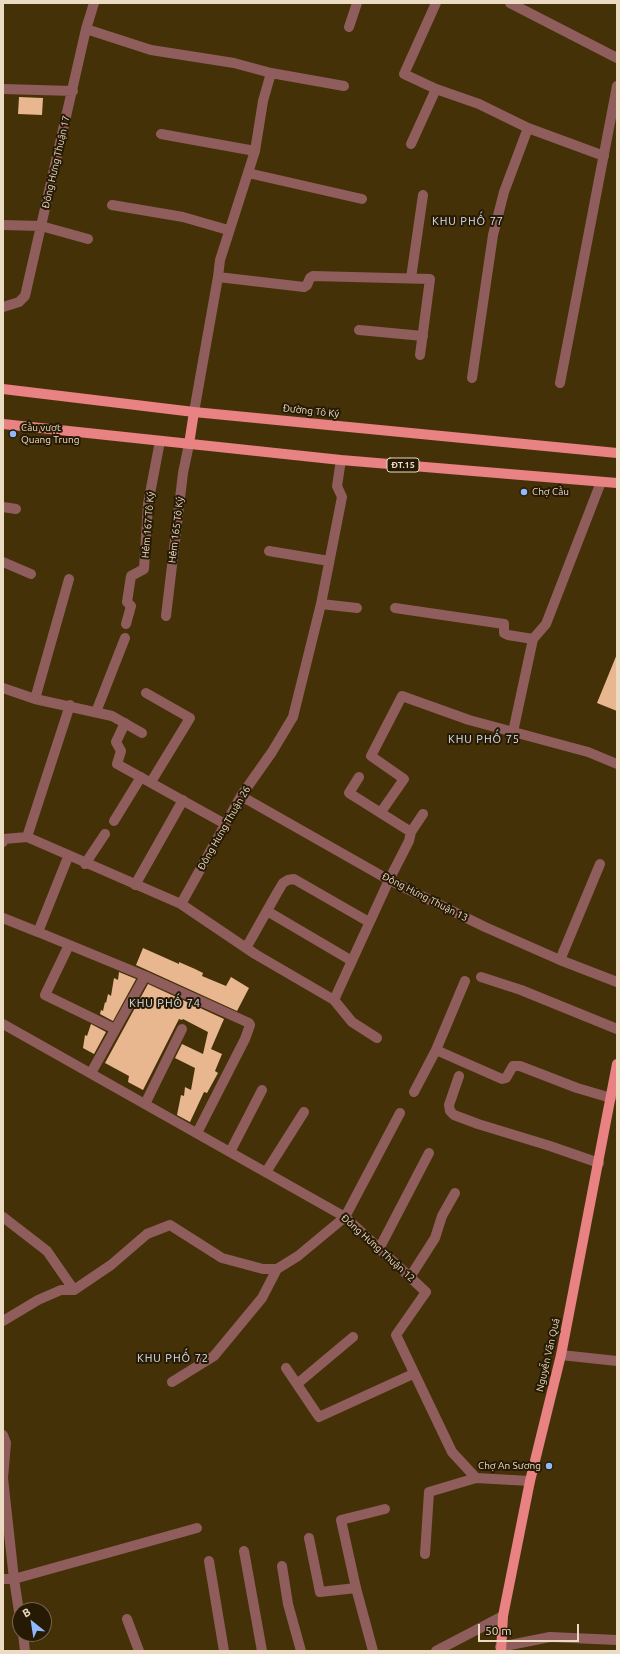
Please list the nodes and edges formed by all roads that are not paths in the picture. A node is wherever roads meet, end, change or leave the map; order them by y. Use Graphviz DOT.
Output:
graph roads {
  1 [pos="94,3"];
  2 [pos="356,3"];
  3 [pos="436,3"];
  4 [pos="510,3"];
  5 [pos="349,27"];
  6 [pos="86,29"];
  7 [pos="617,58"];
  8 [pos="271,73"];
  9 [pos="344,86"];
  10 [pos="617,86"];
  11 [pos="3,89"];
  12 [pos="436,89"];
  13 [pos="73,91"];
  14 [pos="528,128"];
  15 [pos="161,134"];
  16 [pos="411,144"];
  17 [pos="255,151"];
  18 [pos="604,156"];
  19 [pos="248,173"];
  20 [pos="423,195"];
  21 [pos="362,199"];
  22 [pos="112,204"];
  23 [pos="3,224"];
  24 [pos="41,226"];
  25 [pos="228,230"];
  26 [pos="88,239"];
  27 [pos="218,277"];
  28 [pos="411,278"];
  29 [pos="3,307"];
  30 [pos="359,330"];
  31 [pos="423,336"];
  32 [pos="420,355"];
  33 [pos="472,378"];
  34 [pos="560,383"];
  35 [pos="3,389"];
  36 [pos="194,412"];
  37 [pos="3,424"];
  38 [pos="160,441"];
  39 [pos="189,444"];
  40 [pos="617,453"];
  41 [pos="341,460"];
  42 [pos="601,482"];
  43 [pos="617,483"];
  44 [pos="3,507"];
  45 [pos="16,510"];
  46 [pos="269,552"];
  47 [pos="329,561"];
  48 [pos="3,562"];
  49 [pos="30,574"];
  50 [pos="69,579"];
  51 [pos="321,604"];
  52 [pos="357,608"];
  53 [pos="395,608"];
  54 [pos="166,616"];
  55 [pos="126,624"];
  56 [pos="125,638"];
  57 [pos="533,639"];
  58 [pos="3,688"];
  59 [pos="146,693"];
  60 [pos="35,699"];
  61 [pos="70,705"];
  62 [pos="96,712"];
  63 [pos="125,723"];
  64 [pos="513,732"];
  65 [pos="142,733"];
  66 [pos="617,764"];
  67 [pos="141,777"];
  68 [pos="359,777"];
  69 [pos="151,782"];
  70 [pos="241,796"];
  71 [pos="183,800"];
  72 [pos="381,812"];
  73 [pos="423,814"];
  74 [pos="114,821"];
  75 [pos="226,824"];
  76 [pos="411,832"];
  77 [pos="105,834"];
  78 [pos="27,837"];
  79 [pos="3,842"];
  80 [pos="68,857"];
  81 [pos="85,864"];
  82 [pos="600,864"];
  83 [pos="389,880"];
  84 [pos="134,885"];
  85 [pos="181,904"];
  86 [pos="267,911"];
  87 [pos="3,918"];
  88 [pos="370,922"];
  89 [pos="38,932"];
  90 [pos="69,945"];
  91 [pos="246,948"];
  92 [pos="560,960"];
  93 [pos="352,961"];
  94 [pos="145,976"];
  95 [pos="481,976"];
  96 [pos="465,981"];
  97 [pos="617,982"];
  98 [pos="334,1000"];
  99 [pos="3,1024"];
  100 [pos="115,1029"];
  101 [pos="182,1029"];
  102 [pos="617,1029"];
  103 [pos="377,1038"];
  104 [pos="436,1050"];
  105 [pos="617,1064"];
  106 [pos="91,1073"];
  107 [pos="459,1076"];
  108 [pos="616,1077"];
  109 [pos="262,1090"];
  110 [pos="414,1092"];
  111 [pos="611,1098"];
  112 [pos="145,1104"];
  113 [pos="304,1112"];
  114 [pos="400,1113"];
  115 [pos="197,1133"];
  116 [pos="230,1152"];
  117 [pos="429,1153"];
  118 [pos="599,1163"];
  119 [pos="266,1172"];
  120 [pos="455,1193"];
  121 [pos="345,1216"];
  122 [pos="3,1217"];
  123 [pos="379,1249"];
  124 [pos="277,1269"];
  125 [pos="410,1277"];
  126 [pos="74,1290"];
  127 [pos="3,1321"];
  128 [pos="353,1337"];
  129 [pos="561,1355"];
  130 [pos="617,1361"];
  131 [pos="286,1368"];
  132 [pos="413,1374"];
  133 [pos="172,1382"];
  134 [pos="297,1384"];
  135 [pos="3,1436"];
  136 [pos="476,1478"];
  137 [pos="530,1481"];
  138 [pos="385,1509"];
  139 [pos="197,1528"];
  140 [pos="309,1538"];
  141 [pos="244,1550"];
  142 [pos="425,1554"];
  143 [pos="209,1561"];
  144 [pos="282,1566"];
  145 [pos="3,1579"];
  146 [pos="14,1579"];
  147 [pos="356,1588"];
  148 [pos="18,1602"];
  149 [pos="503,1616"];
  150 [pos="127,1619"];
  151 [pos="617,1640"];
  152 [pos="501,1649"];
  153 [pos="139,1651"];
  154 [pos="224,1651"];
  155 [pos="262,1651"];
  156 [pos="300,1651"];
  157 [pos="374,1651"];
  158 [pos="436,1651"];
  1 -- 6 [label="street, Đông Hưng Thuận 17"];
  2 -- 5 [label="street"];
  3 -- 12 [label="street"];
  4 -- 7 [label="street"];
  6 -- 8 [label="street"];
  6 -- 13 [label="street, Đông Hưng Thuận 17"];
  8 -- 9 [label="street"];
  8 -- 17 [label="street"];
  10 -- 18 [label="street"];
  11 -- 13 [label="street"];
  12 -- 14 [label="street"];
  12 -- 16 [label="street"];
  13 -- 24 [label="street, Đông Hưng Thuận 17"];
  14 -- 18 [label="street"];
  14 -- 33 [label="street"];
  15 -- 17 [label="street"];
  17 -- 19 [label="street"];
  18 -- 34 [label="street"];
  19 -- 21 [label="street"];
  19 -- 25 [label="street"];
  20 -- 28 [label="street"];
  22 -- 25 [label="street"];
  23 -- 24 [label="street"];
  24 -- 26 [label="street"];
  24 -- 29 [label="street, Đông Hưng Thuận 17"];
  25 -- 27 [label="street"];
  27 -- 28 [label="street"];
  27 -- 36 [label="street"];
  28 -- 31 [label="street"];
  30 -- 31 [label="street"];
  31 -- 32 [label="street"];
  35 -- 36 [label="main road, Đường Tô Ký"];
  36 -- 39 [label="main road"];
  36 -- 40 [label="main road, Đường Tô Ký"];
  37 -- 38 [label="main road, ĐT.15"];
  38 -- 39 [label="main road, ĐT.15"];
  38 -- 55 [label="street, Hẻm 167 Tô Ký"];
  39 -- 41 [label="main road, ĐT.15"];
  39 -- 54 [label="street, Hẻm 165 Tô Ký"];
  41 -- 42 [label="main road, ĐT.15"];
  41 -- 47 [label="street, Đông Hưng Thuận 26"];
  42 -- 43 [label="main road, ĐT.15"];
  42 -- 57 [label="street"];
  44 -- 45 [label="street"];
  46 -- 47 [label="street"];
  47 -- 51 [label="street, Đông Hưng Thuận 26"];
  48 -- 49 [label="street"];
  50 -- 60 [label="street"];
  51 -- 52 [label="street"];
  51 -- 70 [label="street, Đông Hưng Thuận 26"];
  53 -- 57 [label="street"];
  56 -- 62 [label="street"];
  57 -- 64 [label="street"];
  58 -- 60 [label="street"];
  59 -- 69 [label="street"];
  60 -- 61 [label="street"];
  61 -- 62 [label="street"];
  61 -- 78 [label="street"];
  62 -- 63 [label="street"];
  63 -- 65 [label="street"];
  63 -- 67 [label="street"];
  64 -- 66 [label="street"];
  64 -- 72 [label="street"];
  67 -- 69 [label="street"];
  67 -- 74 [label="street"];
  68 -- 72 [label="street"];
  69 -- 71 [label="street"];
  70 -- 75 [label="street, Đông Hưng Thuận 26"];
  70 -- 83 [label="street, Đông Hưng Thuận 13"];
  71 -- 75 [label="street"];
  71 -- 84 [label="street"];
  72 -- 76 [label="street"];
  73 -- 76 [label="street"];
  75 -- 85 [label="street, Đông Hưng Thuận 26"];
  76 -- 83 [label="street"];
  77 -- 81 [label="street"];
  78 -- 79 [label="street"];
  78 -- 80 [label="street"];
  80 -- 81 [label="street"];
  80 -- 89 [label="street"];
  81 -- 84 [label="street"];
  82 -- 92 [label="street"];
  83 -- 88 [label="street"];
  83 -- 92 [label="street, Đông Hưng Thuận 13"];
  84 -- 85 [label="street"];
  85 -- 91 [label="street"];
  86 -- 88 [label="street"];
  86 -- 91 [label="street"];
  86 -- 93 [label="street"];
  87 -- 89 [label="street"];
  88 -- 93 [label="street"];
  89 -- 90 [label="street"];
  90 -- 94 [label="street"];
  90 -- 100 [label="street"];
  91 -- 98 [label="street"];
  92 -- 97 [label="street, Đông Hưng Thuận 13"];
  93 -- 98 [label="street"];
  94 -- 100 [label="street"];
  94 -- 115 [label="street"];
  95 -- 102 [label="street"];
  96 -- 104 [label="street"];
  98 -- 103 [label="street"];
  99 -- 106 [label="street, Đông Hưng Thuận 12"];
  100 -- 106 [label="street"];
  101 -- 112 [label="street"];
  104 -- 110 [label="street"];
  104 -- 111 [label="street"];
  105 -- 108 [label="main road, Nguyễn Văn Quá"];
  106 -- 112 [label="street, Đông Hưng Thuận 12"];
  107 -- 118 [label="street"];
  108 -- 111 [label="main road, Nguyễn Văn Quá"];
  109 -- 116 [label="street"];
  111 -- 118 [label="main road, Nguyễn Văn Quá"];
  112 -- 115 [label="street, Đông Hưng Thuận 12"];
  113 -- 119 [label="street"];
  114 -- 121 [label="street"];
  115 -- 116 [label="street, Đông Hưng Thuận 12"];
  116 -- 119 [label="street, Đông Hưng Thuận 12"];
  117 -- 123 [label="street"];
  118 -- 129 [label="main road, Nguyễn Văn Quá"];
  119 -- 121 [label="street, Đông Hưng Thuận 12"];
  120 -- 125 [label="street"];
  121 -- 123 [label="street, Đông Hưng Thuận 12"];
  121 -- 124 [label="street"];
  122 -- 126 [label="street"];
  123 -- 125 [label="street, Đông Hưng Thuận 12"];
  124 -- 126 [label="street"];
  124 -- 133 [label="street"];
  125 -- 132 [label="street, Đông Hưng Thuận 12"];
  126 -- 127 [label="street"];
  128 -- 134 [label="street"];
  129 -- 130 [label="street"];
  129 -- 137 [label="main road, Nguyễn Văn Quá"];
  131 -- 134 [label="street"];
  132 -- 134 [label="street"];
  132 -- 136 [label="street, Đông Hưng Thuận 12"];
  135 -- 146 [label="street"];
  136 -- 137 [label="street"];
  136 -- 142 [label="street"];
  137 -- 149 [label="main road, Nguyễn Văn Quá"];
  138 -- 147 [label="street"];
  139 -- 146 [label="street"];
  140 -- 147 [label="street"];
  141 -- 155 [label="street"];
  143 -- 154 [label="street"];
  144 -- 156 [label="street"];
  145 -- 146 [label="street"];
  146 -- 148 [label="street"];
  147 -- 157 [label="street"];
  149 -- 152 [label="main road, Nguyễn Văn Quá"];
  149 -- 158 [label="street"];
  150 -- 153 [label="street"];
  151 -- 152 [label="street"];
}
